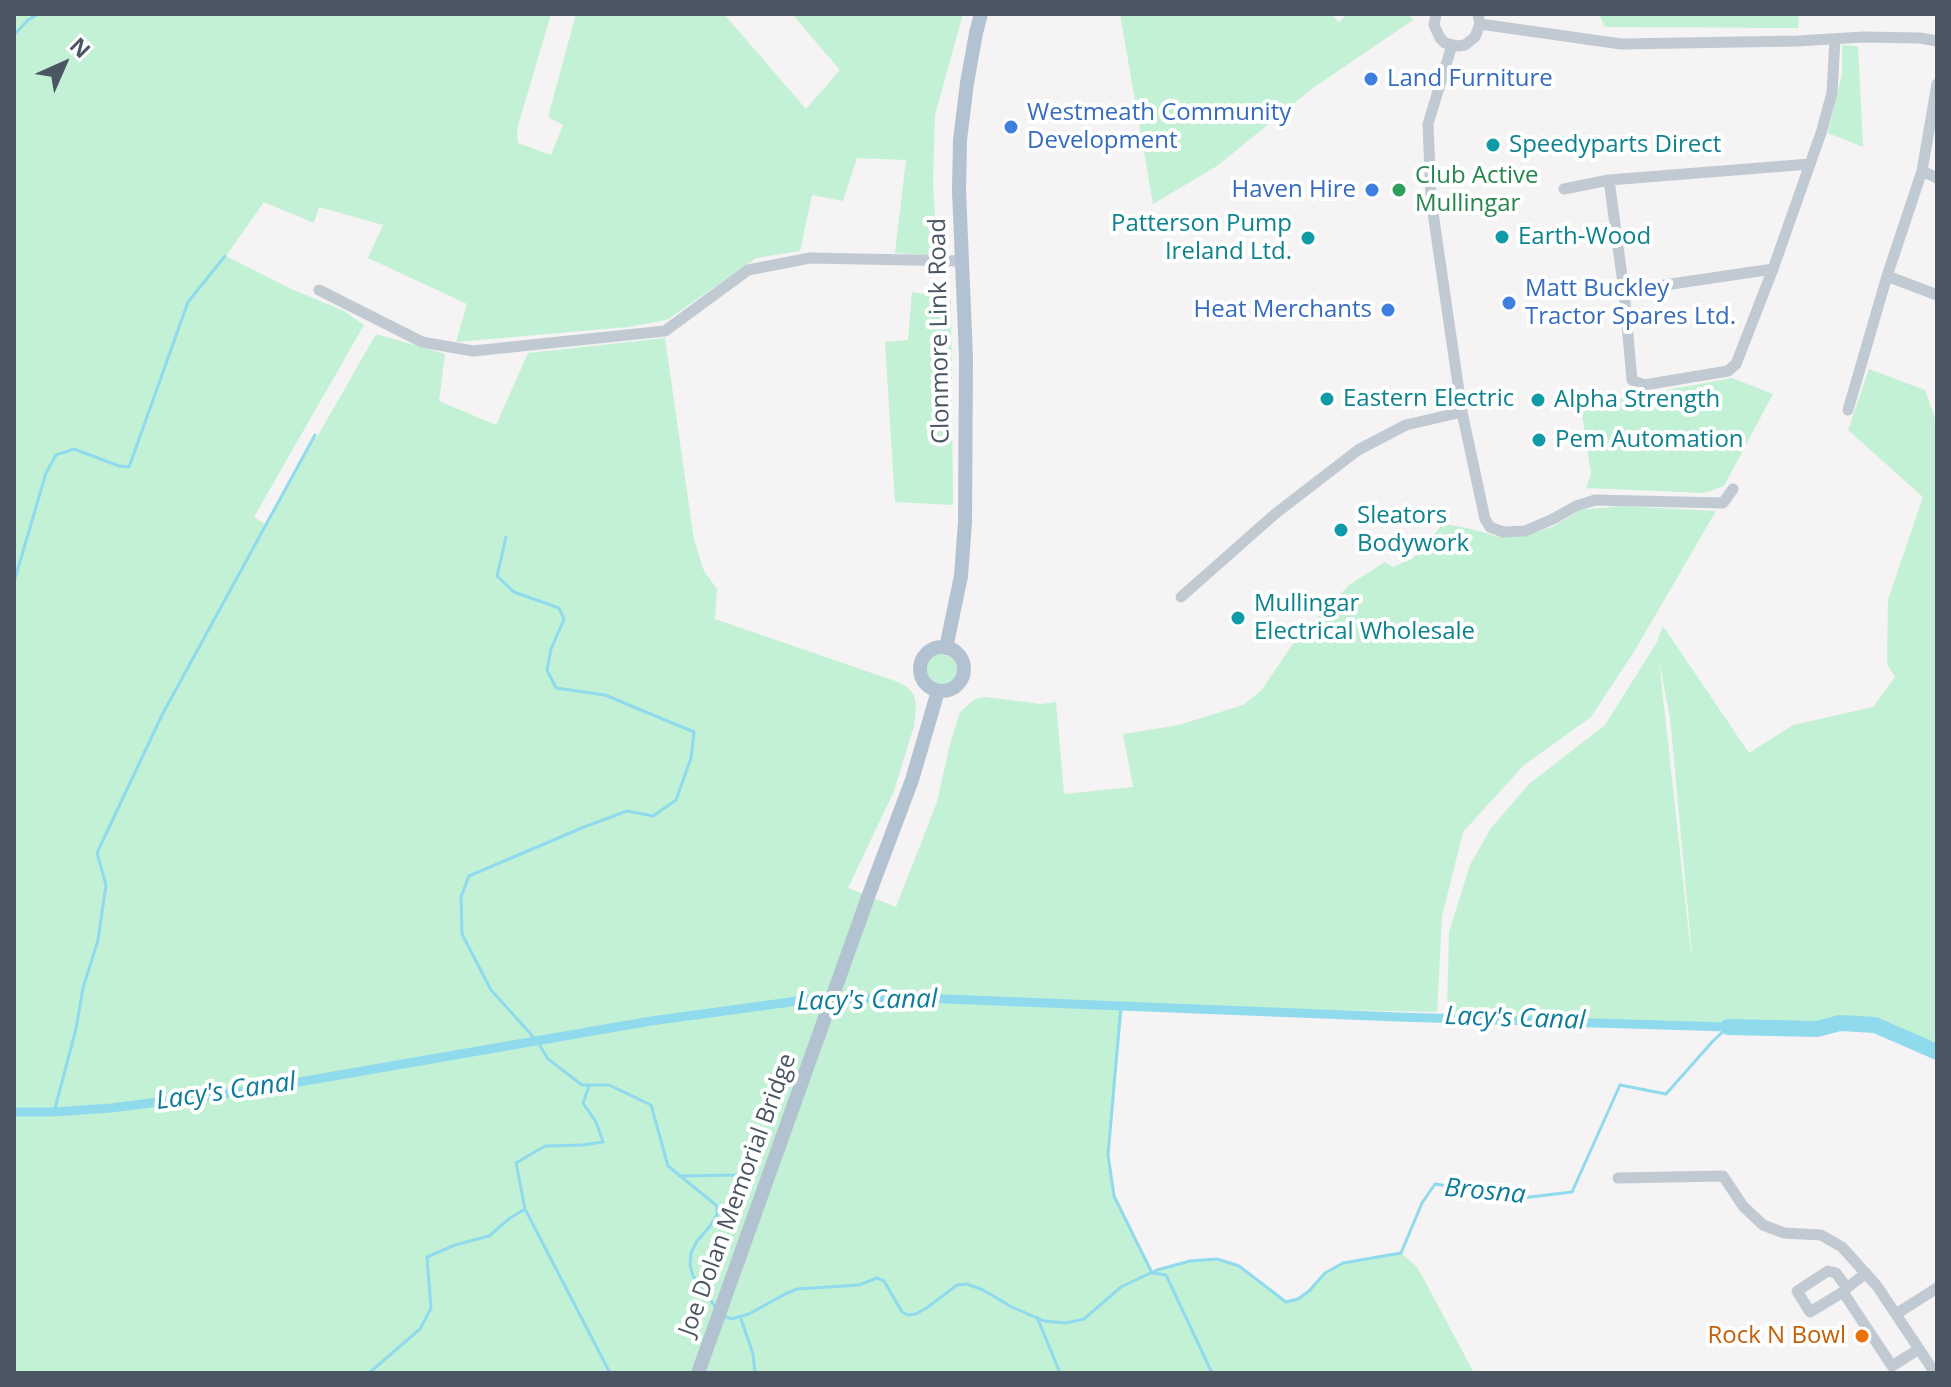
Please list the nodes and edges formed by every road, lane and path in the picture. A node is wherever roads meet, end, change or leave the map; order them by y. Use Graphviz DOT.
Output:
graph roads {
  1 [pos="981,14"];
  2 [pos="1436,14"];
  3 [pos="1479,19"];
  4 [pos="1835,39"];
  5 [pos="1937,41"];
  6 [pos="1452,45"];
  7 [pos="1937,84"];
  8 [pos="1810,164"];
  9 [pos="1922,171"];
  10 [pos="1937,178"];
  11 [pos="1609,180"];
  12 [pos="1564,189"];
  13 [pos="961,261"];
  14 [pos="1773,269"];
  15 [pos="1887,276"];
  16 [pos="319,290"];
  17 [pos="1624,291"];
  18 [pos="1937,295"];
  19 [pos="1848,410"];
  20 [pos="1462,412"];
  21 [pos="1733,489"];
  22 [pos="1181,597"];
  23 [pos="946,648"];
  24 [pos="938,691"];
  25 [pos="1618,1178"];
  26 [pos="1866,1273"];
  27 [pos="1937,1288"];
  28 [pos="1896,1314"];
  29 [pos="1919,1349"];
  30 [pos="698,1373"];
  31 [pos="1935,1373"];
  1 -- 13 [label="main road, Clonmore Link Road"];
  2 -- 6 [label="street"];
  3 -- 4 [label="street"];
  3 -- 6 [label="street"];
  4 -- 5 [label="street"];
  4 -- 8 [label="street"];
  6 -- 20 [label="street"];
  7 -- 9 [label="street"];
  8 -- 11 [label="street"];
  8 -- 14 [label="street"];
  9 -- 10 [label="street"];
  9 -- 15 [label="street"];
  11 -- 12 [label="street"];
  11 -- 17 [label="street"];
  13 -- 16 [label="street"];
  13 -- 23 [label="main road, Clonmore Link Road"];
  14 -- 17 [label="street"];
  14 -- 17 [label="street"];
  15 -- 18 [label="street"];
  15 -- 19 [label="street"];
  20 -- 21 [label="street"];
  20 -- 22 [label="street"];
  23 -- 24 [label="main road"];
  23 -- 24 [label="main road"];
  24 -- 30 [label="main road, Joe Dolan Memorial Bridge"];
  25 -- 26 [label="street"];
  26 -- 28 [label="street"];
  26 -- 29 [label="street"];
  27 -- 28 [label="street"];
  28 -- 29 [label="street"];
  29 -- 31 [label="street"];
}
